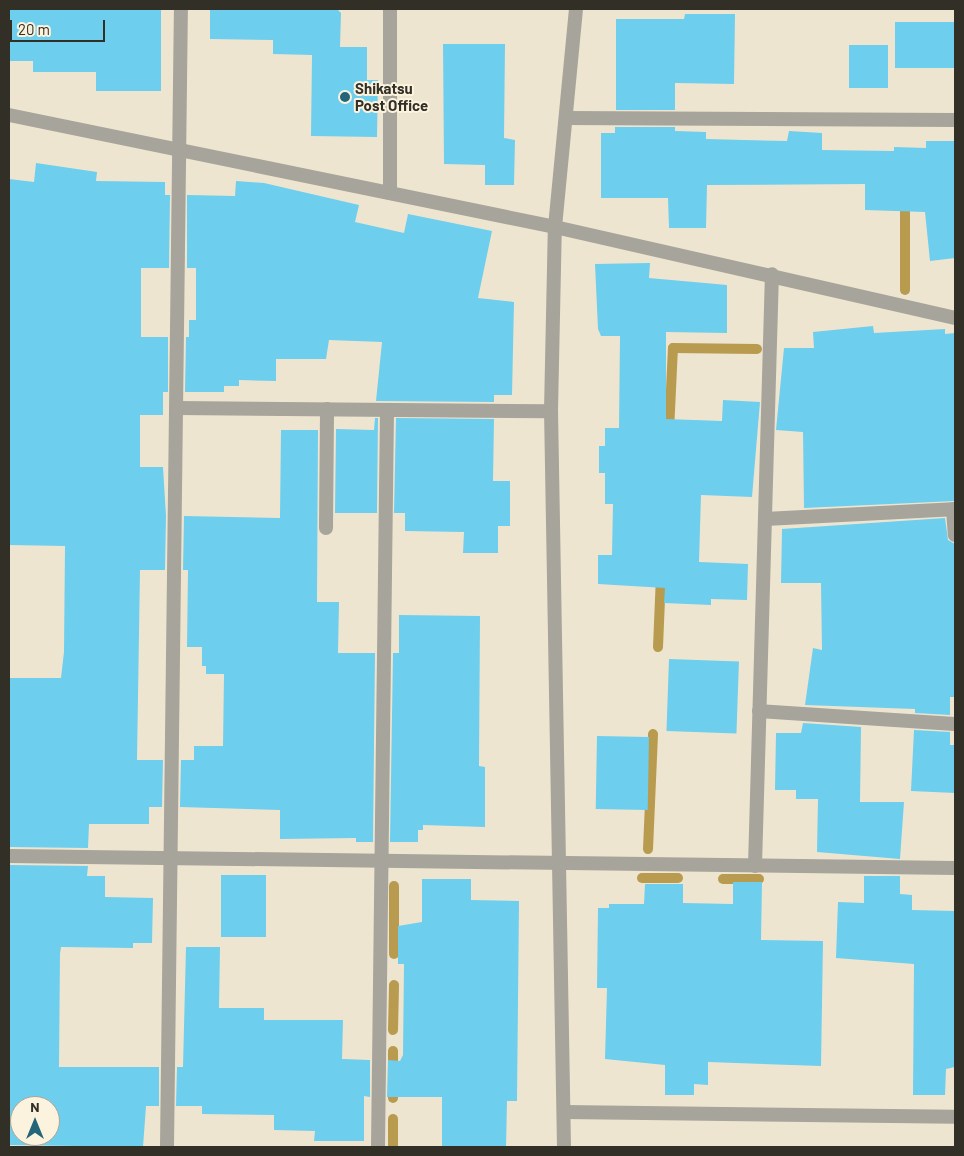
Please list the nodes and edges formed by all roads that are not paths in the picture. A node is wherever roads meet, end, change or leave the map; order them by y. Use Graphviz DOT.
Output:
graph roads {
  1 [pos="181,9"];
  2 [pos="390,9"];
  3 [pos="576,9"];
  4 [pos="9,115"];
  5 [pos="566,118"];
  6 [pos="955,120"];
  7 [pos="182,150"];
  8 [pos="390,193"];
  9 [pos="555,227"];
  10 [pos="772,274"];
  11 [pos="955,318"];
  12 [pos="177,408"];
  13 [pos="327,409"];
  14 [pos="387,410"];
  15 [pos="551,412"];
  16 [pos="765,519"];
  17 [pos="326,528"];
  18 [pos="955,535"];
  19 [pos="759,711"];
  20 [pos="955,724"];
  21 [pos="9,856"];
  22 [pos="171,858"];
  23 [pos="382,860"];
  24 [pos="560,863"];
  25 [pos="755,866"];
  26 [pos="955,868"];
  27 [pos="564,1112"];
  28 [pos="955,1117"];
  29 [pos="167,1147"];
  30 [pos="378,1147"];
  31 [pos="564,1147"];
  1 -- 7 [label="street"];
  2 -- 8 [label="street"];
  3 -- 5 [label="street"];
  4 -- 7 [label="street"];
  5 -- 6 [label="street"];
  5 -- 9 [label="street"];
  7 -- 8 [label="street"];
  7 -- 12 [label="street"];
  8 -- 9 [label="street"];
  9 -- 10 [label="street"];
  9 -- 15 [label="street"];
  10 -- 11 [label="street"];
  10 -- 16 [label="street"];
  12 -- 13 [label="street"];
  12 -- 22 [label="street"];
  13 -- 14 [label="street"];
  13 -- 17 [label="street"];
  14 -- 15 [label="street"];
  14 -- 23 [label="street"];
  15 -- 24 [label="street"];
  16 -- 18 [label="street"];
  16 -- 19 [label="street"];
  19 -- 20 [label="street"];
  19 -- 25 [label="street"];
  21 -- 22 [label="street"];
  22 -- 23 [label="street"];
  22 -- 29 [label="street"];
  23 -- 24 [label="street"];
  23 -- 30 [label="street"];
  24 -- 25 [label="street"];
  24 -- 27 [label="street"];
  25 -- 26 [label="street"];
  27 -- 28 [label="street"];
  27 -- 31 [label="street"];
}
